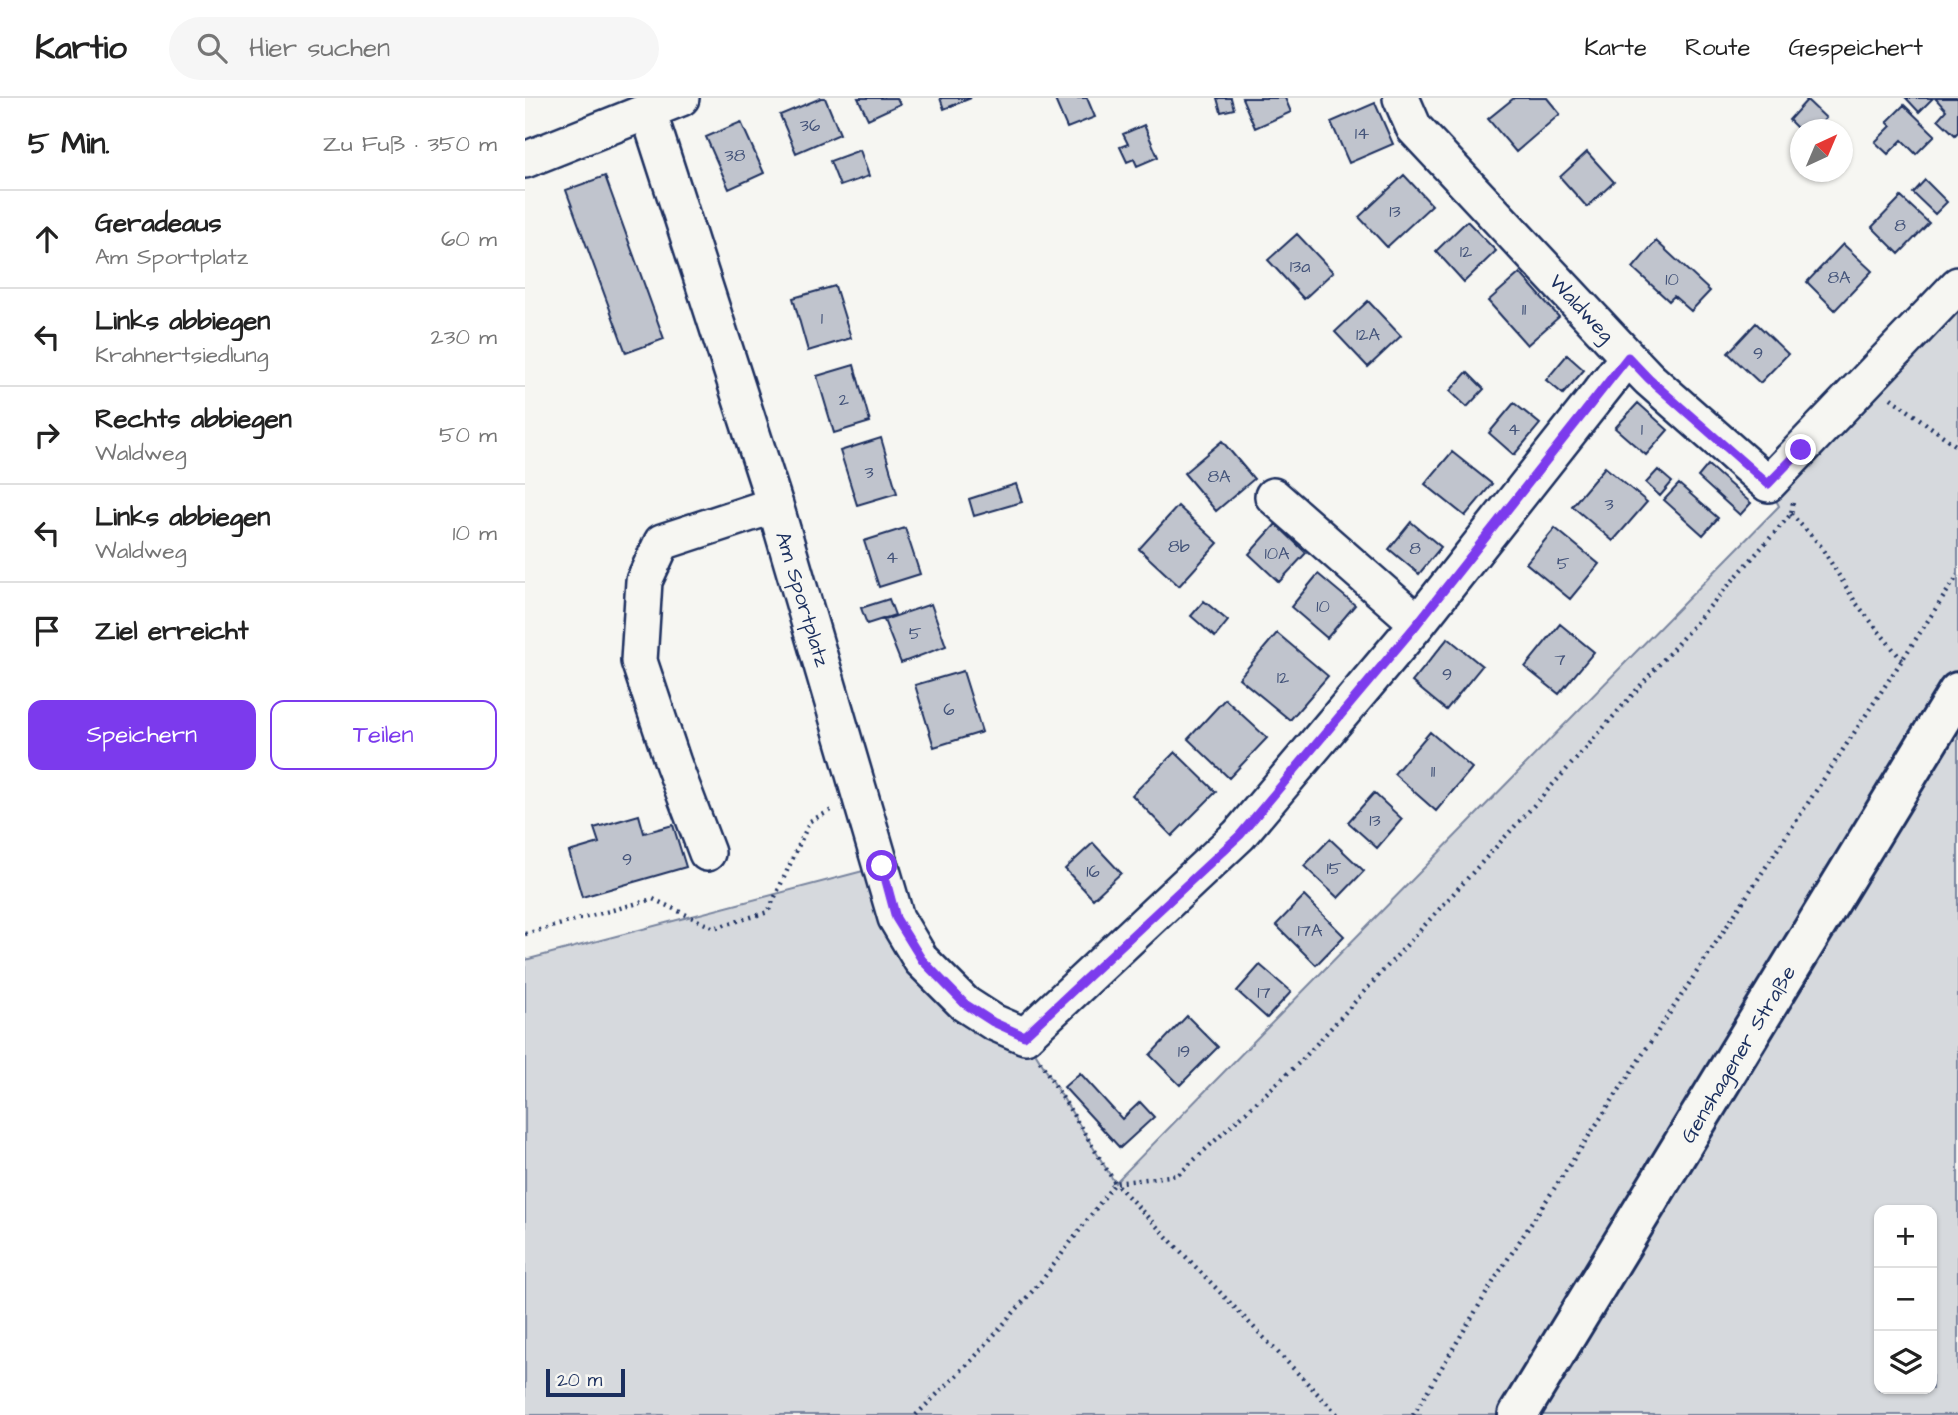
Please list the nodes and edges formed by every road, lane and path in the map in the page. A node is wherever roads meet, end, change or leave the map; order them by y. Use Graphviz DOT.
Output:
graph roads {
  1 [pos="681,98"];
  2 [pos="1401,98"];
  3 [pos="647,111"];
  4 [pos="525,160"];
  5 [pos="1958,285"];
  6 [pos="1628,357"];
  7 [pos="1868,380"];
  8 [pos="1958,447"];
  9 [pos="1801,450"];
  10 [pos="1273,496"];
  11 [pos="775,505"];
  12 [pos="1791,514"];
  13 [pos="1958,575"];
  14 [pos="1417,624"];
  15 [pos="1902,660"];
  16 [pos="1958,692"];
  17 [pos="861,797"];
  18 [pos="708,853"];
  19 [pos="525,934"];
  20 [pos="1024,1036"];
  21 [pos="1115,1183"];
  22 [pos="916,1415"];
  23 [pos="1338,1415"];
  24 [pos="1413,1415"];
  25 [pos="1518,1415"];
  1 -- 3 [label="street"];
  2 -- 6 [label="street, Waldweg"];
  3 -- 4 [label="street"];
  3 -- 11 [label="street, Am Sportplatz"];
  5 -- 7 [label="street, Waldweg"];
  6 -- 9 [label="street, Waldweg"];
  6 -- 14 [label="street"];
  7 -- 8 [label="path"];
  7 -- 9 [label="street, Waldweg"];
  9 -- 12 [label="path"];
  10 -- 14 [label="street"];
  11 -- 17 [label="street, Am Sportplatz"];
  11 -- 18 [label="street"];
  12 -- 15 [label="path"];
  12 -- 21 [label="path"];
  13 -- 15 [label="path"];
  14 -- 20 [label="street"];
  15 -- 24 [label="path"];
  16 -- 25 [label="main road, Genshagener Straße"];
  17 -- 19 [label="path"];
  17 -- 20 [label="street, Am Sportplatz"];
  20 -- 21 [label="path"];
  21 -- 22 [label="path"];
  21 -- 23 [label="path"];
}
